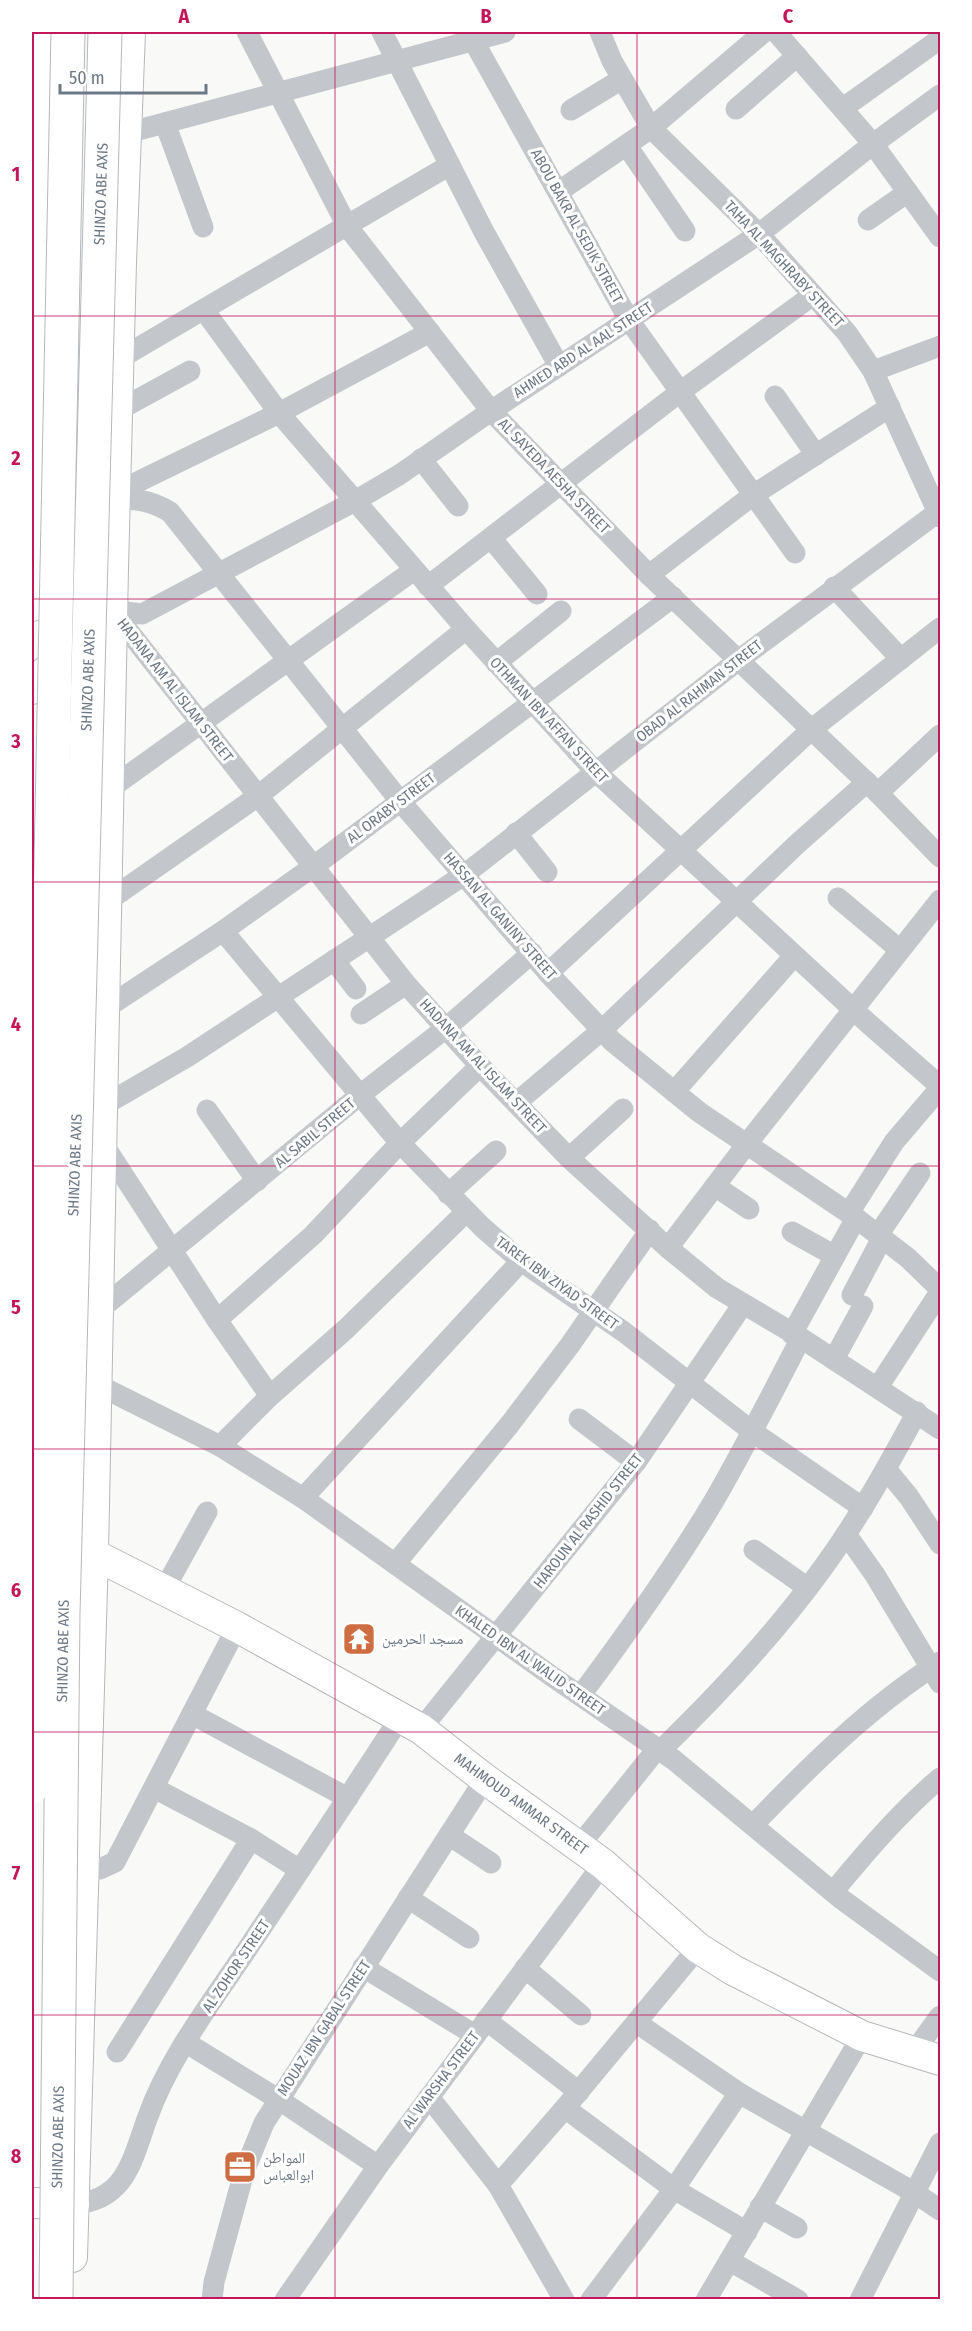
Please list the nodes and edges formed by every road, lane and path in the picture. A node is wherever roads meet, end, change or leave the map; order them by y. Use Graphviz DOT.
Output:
graph roads {
  1 [pos="47,32"];
  2 [pos="68,32"];
  3 [pos="105,32"];
  4 [pos="130,32"];
  5 [pos="247,32"];
  6 [pos="382,32"];
  7 [pos="505,32"];
  8 [pos="600,32"];
  9 [pos="764,32"];
  10 [pos="776,32"];
  11 [pos="940,39"];
  12 [pos="473,40"];
  13 [pos="797,56"];
  14 [pos="398,61"];
  15 [pos="622,79"];
  16 [pos="277,92"];
  17 [pos="940,95"];
  18 [pos="843,108"];
  19 [pos="736,109"];
  20 [pos="571,110"];
  21 [pos="32,120"];
  22 [pos="165,123"];
  23 [pos="651,128"];
  24 [pos="127,133"];
  25 [pos="873,144"];
  26 [pos="627,146"];
  27 [pos="39,158"];
  28 [pos="450,165"];
  29 [pos="558,192"];
  30 [pos="908,192"];
  31 [pos="868,220"];
  32 [pos="347,226"];
  33 [pos="203,227"];
  34 [pos="686,231"];
  35 [pos="759,234"];
  36 [pos="940,237"];
  37 [pos="813,295"];
  38 [pos="204,310"];
  39 [pos="629,320"];
  40 [pos="430,332"];
  41 [pos="940,346"];
  42 [pos="119,359"];
  43 [pos="559,366"];
  44 [pos="35,368"];
  45 [pos="190,371"];
  46 [pos="873,371"];
  47 [pos="680,392"];
  48 [pos="774,396"];
  49 [pos="890,407"];
  50 [pos="117,411"];
  51 [pos="491,411"];
  52 [pos="279,413"];
  53 [pos="816,455"];
  54 [pos="421,459"];
  55 [pos="561,484"];
  56 [pos="753,495"];
  57 [pos="115,497"];
  58 [pos="355,501"];
  59 [pos="458,506"];
  60 [pos="939,514"];
  61 [pos="33,528"];
  62 [pos="491,538"];
  63 [pos="795,553"];
  64 [pos="33,566"];
  65 [pos="113,568"];
  66 [pos="414,570"];
  67 [pos="220,572"];
  68 [pos="649,575"];
  69 [pos="428,586"];
  70 [pos="834,587"];
  71 [pos="537,594"];
  72 [pos="673,597"];
  73 [pos="32,606"];
  74 [pos="113,606"];
  75 [pos="561,611"];
  76 [pos="940,628"];
  77 [pos="466,629"];
  78 [pos="740,659"];
  79 [pos="901,659"];
  80 [pos="289,660"];
  81 [pos="496,663"];
  82 [pos="111,685"];
  83 [pos="32,689"];
  84 [pos="530,702"];
  85 [pos="201,722"];
  86 [pos="343,729"];
  87 [pos="812,729"];
  88 [pos="940,735"];
  89 [pos="595,771"];
  90 [pos="872,787"];
  91 [pos="108,790"];
  92 [pos="258,796"];
  93 [pos="400,801"];
  94 [pos="516,833"];
  95 [pos="680,851"];
  96 [pos="940,857"];
  97 [pos="314,866"];
  98 [pos="547,873"];
  99 [pos="464,875"];
  100 [pos="838,897"];
  101 [pos="940,900"];
  102 [pos="736,902"];
  103 [pos="105,903"];
  104 [pos="223,931"];
  105 [pos="369,938"];
  106 [pos="900,950"];
  107 [pos="532,953"];
  108 [pos="794,956"];
  109 [pos="334,960"];
  110 [pos="548,973"];
  111 [pos="406,984"];
  112 [pos="356,989"];
  113 [pos="278,997"];
  114 [pos="103,1010"];
  115 [pos="854,1010"];
  116 [pos="361,1014"];
  117 [pos="446,1028"];
  118 [pos="602,1030"];
  119 [pos="480,1066"];
  120 [pos="940,1087"];
  121 [pos="674,1092"];
  122 [pos="360,1095"];
  123 [pos="516,1103"];
  124 [pos="101,1107"];
  125 [pos="623,1109"];
  126 [pos="207,1110"];
  127 [pos="100,1139"];
  128 [pos="400,1143"];
  129 [pos="746,1145"];
  130 [pos="496,1151"];
  131 [pos="569,1158"];
  132 [pos="920,1173"];
  133 [pos="258,1180"];
  134 [pos="715,1186"];
  135 [pos="448,1194"];
  136 [pos="749,1209"];
  137 [pos="466,1212"];
  138 [pos="853,1215"];
  139 [pos="650,1230"];
  140 [pos="792,1232"];
  141 [pos="880,1237"];
  142 [pos="668,1248"];
  143 [pos="173,1252"];
  144 [pos="835,1256"];
  145 [pos="521,1261"];
  146 [pos="940,1290"];
  147 [pos="742,1304"];
  148 [pos="594,1310"];
  149 [pos="98,1312"];
  150 [pos="217,1320"];
  151 [pos="796,1336"];
  152 [pos="834,1359"];
  153 [pos="96,1384"];
  154 [pos="688,1384"];
  155 [pos="878,1387"];
  156 [pos="270,1396"];
  157 [pos="917,1412"];
  158 [pos="579,1419"];
  159 [pos="940,1429"];
  160 [pos="753,1432"];
  161 [pos="220,1446"];
  162 [pos="636,1462"];
  163 [pos="886,1469"];
  164 [pos="303,1498"];
  165 [pos="863,1508"];
  166 [pos="207,1512"];
  167 [pos="846,1534"];
  168 [pos="940,1544"];
  169 [pos="754,1550"];
  170 [pos="93,1554"];
  171 [pos="395,1564"];
  172 [pos="808,1588"];
  173 [pos="164,1590"];
  174 [pos="237,1627"];
  175 [pos="496,1636"];
  176 [pos="937,1671"];
  177 [pos="581,1695"];
  178 [pos="192,1714"];
  179 [pos="411,1723"];
  180 [pos="659,1750"];
  181 [pos="484,1779"];
  182 [pos="32,1787"];
  183 [pos="937,1787"];
  184 [pos="154,1788"];
  185 [pos="348,1798"];
  186 [pos="753,1825"];
  187 [pos="448,1835"];
  188 [pos="251,1839"];
  189 [pos="579,1846"];
  190 [pos="491,1863"];
  191 [pos="603,1864"];
  192 [pos="84,1866"];
  193 [pos="300,1870"];
  194 [pos="832,1892"];
  195 [pos="408,1898"];
  196 [pos="469,1938"];
  197 [pos="698,1948"];
  198 [pos="363,1967"];
  199 [pos="525,1968"];
  200 [pos="940,1971"];
  201 [pos="581,2015"];
  202 [pos="940,2016"];
  203 [pos="637,2023"];
  204 [pos="480,2028"];
  205 [pos="862,2036"];
  206 [pos="185,2042"];
  207 [pos="117,2052"];
  208 [pos="927,2056"];
  209 [pos="579,2092"];
  210 [pos="739,2093"];
  211 [pos="429,2097"];
  212 [pos="278,2099"];
  213 [pos="565,2108"];
  214 [pos="807,2132"];
  215 [pos="940,2144"];
  216 [pos="378,2166"];
  217 [pos="498,2184"];
  218 [pos="674,2189"];
  219 [pos="915,2193"];
  220 [pos="32,2203"];
  221 [pos="74,2204"];
  222 [pos="760,2207"];
  223 [pos="940,2210"];
  224 [pos="797,2228"];
  225 [pos="747,2232"];
  226 [pos="730,2261"];
  227 [pos="293,2297"];
  228 [pos="56,2300"];
  229 [pos="71,2300"];
  230 [pos="212,2300"];
  231 [pos="564,2300"];
  232 [pos="591,2300"];
  233 [pos="706,2300"];
  234 [pos="798,2300"];
  235 [pos="860,2300"];
  1 -- 27 [label="street"];
  2 -- 182 [label="main road, SHINZO ABE AXIS, bridge"];
  3 -- 228 [label="main road, SHINZO ABE AXIS, bridge"];
  4 -- 24 [label="street"];
  5 -- 16 [label="street, AL SAYEDA AESHA STREET"];
  6 -- 14 [label="street"];
  7 -- 12 [label="street"];
  8 -- 15 [label="street, TAHA AL MAGHRABY STREET"];
  9 -- 23 [label="street"];
  10 -- 13 [label="street"];
  11 -- 18 [label="street"];
  12 -- 14 [label="street"];
  12 -- 29 [label="street, ABOU BAKR AL SEDIK STREET"];
  13 -- 18 [label="street"];
  13 -- 19 [label="street"];
  14 -- 16 [label="street"];
  14 -- 28 [label="street"];
  15 -- 20 [label="street"];
  15 -- 23 [label="street, TAHA AL MAGHRABY STREET"];
  16 -- 22 [label="street"];
  16 -- 32 [label="street, AL SAYEDA AESHA STREET"];
  17 -- 25 [label="street, AHMED ABD AL AAL STREET"];
  18 -- 25 [label="street"];
  21 -- 27 [label="street"];
  22 -- 24 [label="street"];
  22 -- 33 [label="street"];
  23 -- 26 [label="street"];
  23 -- 35 [label="street, TAHA AL MAGHRABY STREET"];
  24 -- 42 [label="street"];
  25 -- 30 [label="street"];
  25 -- 35 [label="street, AHMED ABD AL AAL STREET"];
  26 -- 29 [label="street"];
  26 -- 34 [label="street"];
  27 -- 44 [label="street"];
  28 -- 32 [label="street"];
  28 -- 43 [label="street"];
  29 -- 39 [label="street, ABOU BAKR AL SEDIK STREET"];
  30 -- 31 [label="street"];
  30 -- 36 [label="street"];
  32 -- 38 [label="street"];
  32 -- 40 [label="street, AL SAYEDA AESHA STREET"];
  35 -- 37 [label="street, TAHA AL MAGHRABY STREET"];
  35 -- 39 [label="street, AHMED ABD AL AAL STREET"];
  37 -- 46 [label="street, TAHA AL MAGHRABY STREET"];
  37 -- 47 [label="street"];
  38 -- 42 [label="street"];
  38 -- 52 [label="street, OTHMAN IBN AFFAN STREET"];
  39 -- 43 [label="street, AHMED ABD AL AAL STREET"];
  39 -- 47 [label="street, ABOU BAKR AL SEDIK STREET"];
  40 -- 51 [label="street, AL SAYEDA AESHA STREET"];
  40 -- 52 [label="street"];
  41 -- 46 [label="street"];
  42 -- 50 [label="street"];
  43 -- 51 [label="street, AHMED ABD AL AAL STREET"];
  44 -- 61 [label="street"];
  45 -- 50 [label="street"];
  46 -- 49 [label="street, TAHA AL MAGHRABY STREET"];
  47 -- 55 [label="street"];
  47 -- 56 [label="street, ABOU BAKR AL SEDIK STREET"];
  48 -- 53 [label="street"];
  49 -- 53 [label="street"];
  49 -- 60 [label="street, TAHA AL MAGHRABY STREET"];
  50 -- 57 [label="street"];
  51 -- 54 [label="street, AHMED ABD AL AAL STREET"];
  51 -- 55 [label="street, AL SAYEDA AESHA STREET"];
  52 -- 57 [label="street"];
  52 -- 58 [label="street, OTHMAN IBN AFFAN STREET"];
  53 -- 56 [label="street"];
  54 -- 58 [label="street, AHMED ABD AL AAL STREET"];
  54 -- 59 [label="street"];
  55 -- 62 [label="street"];
  55 -- 68 [label="street, AL SAYEDA AESHA STREET"];
  56 -- 63 [label="street, ABOU BAKR AL SEDIK STREET"];
  56 -- 68 [label="street"];
  57 -- 65 [label="street"];
  57 -- 67 [label="street, HASSAN AL GANINY STREET"];
  58 -- 66 [label="street, OTHMAN IBN AFFAN STREET"];
  58 -- 67 [label="street, AHMED ABD AL AAL STREET"];
  60 -- 70 [label="street, OBAD AL RAHMAN STREET"];
  61 -- 64 [label="street"];
  62 -- 69 [label="street"];
  62 -- 71 [label="street"];
  64 -- 65 [label="street"];
  64 -- 73 [label="street"];
  65 -- 74 [label="street"];
  66 -- 69 [label="street, OTHMAN IBN AFFAN STREET"];
  66 -- 80 [label="street"];
  67 -- 74 [label="street, AHMED ABD AL AAL STREET"];
  67 -- 80 [label="street, HASSAN AL GANINY STREET"];
  68 -- 72 [label="street, AL SAYEDA AESHA STREET"];
  69 -- 77 [label="street, OTHMAN IBN AFFAN STREET"];
  70 -- 78 [label="street, OBAD AL RAHMAN STREET"];
  70 -- 79 [label="street"];
  72 -- 78 [label="street, AL SAYEDA AESHA STREET"];
  72 -- 84 [label="street, AL ORABY STREET"];
  74 -- 82 [label="street"];
  74 -- 85 [label="street, HADANA AM AL ISLAM STREET"];
  75 -- 81 [label="street"];
  76 -- 79 [label="street"];
  77 -- 81 [label="street, OTHMAN IBN AFFAN STREET"];
  77 -- 86 [label="street"];
  78 -- 87 [label="street, AL SAYEDA AESHA STREET"];
  78 -- 89 [label="street, OBAD AL RAHMAN STREET"];
  79 -- 87 [label="street"];
  80 -- 85 [label="street"];
  80 -- 86 [label="street, HASSAN AL GANINY STREET"];
  81 -- 84 [label="street, OTHMAN IBN AFFAN STREET"];
  82 -- 83 [label="street"];
  82 -- 91 [label="street"];
  84 -- 89 [label="street, OTHMAN IBN AFFAN STREET"];
  84 -- 93 [label="street, AL ORABY STREET"];
  85 -- 91 [label="street"];
  85 -- 92 [label="street, HADANA AM AL ISLAM STREET"];
  86 -- 92 [label="street"];
  86 -- 93 [label="street, HASSAN AL GANINY STREET"];
  87 -- 90 [label="street, AL SAYEDA AESHA STREET"];
  87 -- 95 [label="street"];
  88 -- 90 [label="street"];
  89 -- 94 [label="street, OBAD AL RAHMAN STREET"];
  89 -- 95 [label="street, OTHMAN IBN AFFAN STREET"];
  90 -- 96 [label="street, AL SAYEDA AESHA STREET"];
  90 -- 102 [label="street"];
  91 -- 103 [label="street"];
  92 -- 97 [label="street, HADANA AM AL ISLAM STREET"];
  92 -- 103 [label="street"];
  93 -- 97 [label="street, AL ORABY STREET"];
  93 -- 99 [label="street, HASSAN AL GANINY STREET"];
  94 -- 98 [label="street"];
  94 -- 99 [label="street, OBAD AL RAHMAN STREET"];
  95 -- 102 [label="street, OTHMAN IBN AFFAN STREET"];
  95 -- 110 [label="street"];
  97 -- 104 [label="street, AL ORABY STREET"];
  97 -- 105 [label="street, HADANA AM AL ISLAM STREET"];
  99 -- 105 [label="street, OBAD AL RAHMAN STREET"];
  99 -- 107 [label="street, HASSAN AL GANINY STREET"];
  100 -- 106 [label="street"];
  101 -- 106 [label="street"];
  102 -- 108 [label="street, OTHMAN IBN AFFAN STREET"];
  102 -- 118 [label="street"];
  103 -- 114 [label="street"];
  104 -- 113 [label="street, TAREK IBN ZIYAD STREET"];
  104 -- 114 [label="street, AL ORABY STREET"];
  105 -- 109 [label="street, OBAD AL RAHMAN STREET"];
  105 -- 111 [label="street, HADANA AM AL ISLAM STREET"];
  106 -- 115 [label="street"];
  107 -- 110 [label="street, HASSAN AL GANINY STREET"];
  107 -- 117 [label="street, AL SABIL STREET"];
  108 -- 115 [label="street, OTHMAN IBN AFFAN STREET"];
  108 -- 121 [label="street"];
  109 -- 112 [label="street"];
  109 -- 113 [label="street, OBAD AL RAHMAN STREET"];
  110 -- 118 [label="street, HASSAN AL GANINY STREET"];
  111 -- 116 [label="street"];
  111 -- 117 [label="street, HADANA AM AL ISLAM STREET"];
  113 -- 122 [label="street, TAREK IBN ZIYAD STREET"];
  113 -- 124 [label="street, OBAD AL RAHMAN STREET"];
  114 -- 124 [label="street"];
  115 -- 120 [label="street, OTHMAN IBN AFFAN STREET"];
  115 -- 129 [label="street"];
  117 -- 119 [label="street, HADANA AM AL ISLAM STREET"];
  117 -- 122 [label="street, AL SABIL STREET"];
  118 -- 121 [label="street, HASSAN AL GANINY STREET"];
  118 -- 123 [label="street"];
  119 -- 123 [label="street, HADANA AM AL ISLAM STREET"];
  119 -- 128 [label="street"];
  120 -- 138 [label="street"];
  121 -- 129 [label="street, HASSAN AL GANINY STREET"];
  122 -- 128 [label="street, TAREK IBN ZIYAD STREET"];
  122 -- 133 [label="street, AL SABIL STREET"];
  123 -- 131 [label="street, HADANA AM AL ISLAM STREET"];
  124 -- 127 [label="street"];
  125 -- 131 [label="street"];
  126 -- 133 [label="street"];
  127 -- 143 [label="street"];
  127 -- 149 [label="street"];
  128 -- 135 [label="street, TAREK IBN ZIYAD STREET"];
  128 -- 150 [label="street"];
  129 -- 134 [label="street"];
  129 -- 138 [label="street, HASSAN AL GANINY STREET"];
  130 -- 135 [label="street"];
  131 -- 139 [label="street, HADANA AM AL ISLAM STREET"];
  132 -- 141 [label="street"];
  133 -- 143 [label="street, AL SABIL STREET"];
  134 -- 136 [label="street"];
  134 -- 142 [label="street"];
  135 -- 137 [label="street, TAREK IBN ZIYAD STREET"];
  137 -- 145 [label="street, TAREK IBN ZIYAD STREET"];
  137 -- 156 [label="street"];
  138 -- 141 [label="street, HASSAN AL GANINY STREET"];
  138 -- 144 [label="street"];
  139 -- 142 [label="street, HADANA AM AL ISLAM STREET"];
  139 -- 148 [label="street"];
  140 -- 144 [label="street"];
  141 -- 146 [label="street, HASSAN AL GANINY STREET"];
  141 -- 152 [label="street"];
  142 -- 147 [label="street, HADANA AM AL ISLAM STREET"];
  143 -- 149 [label="street, AL SABIL STREET"];
  143 -- 150 [label="street"];
  144 -- 151 [label="street"];
  145 -- 148 [label="street, TAREK IBN ZIYAD STREET"];
  145 -- 164 [label="street"];
  146 -- 155 [label="street"];
  147 -- 151 [label="street, HADANA AM AL ISLAM STREET"];
  147 -- 154 [label="street, HAROUN AL RASHID STREET"];
  148 -- 154 [label="street, TAREK IBN ZIYAD STREET"];
  148 -- 171 [label="street"];
  149 -- 153 [label="street"];
  150 -- 156 [label="street"];
  151 -- 152 [label="street, HADANA AM AL ISLAM STREET"];
  151 -- 160 [label="street"];
  152 -- 155 [label="street, HADANA AM AL ISLAM STREET"];
  153 -- 161 [label="street, KHALED IBN AL WALID STREET"];
  153 -- 170 [label="street"];
  154 -- 160 [label="street, TAREK IBN ZIYAD STREET"];
  154 -- 162 [label="street, HAROUN AL RASHID STREET"];
  155 -- 157 [label="street, HADANA AM AL ISLAM STREET"];
  156 -- 161 [label="street"];
  157 -- 159 [label="street, HADANA AM AL ISLAM STREET"];
  157 -- 163 [label="street"];
  158 -- 162 [label="street"];
  160 -- 165 [label="street, TAREK IBN ZIYAD STREET"];
  160 -- 177 [label="street"];
  161 -- 164 [label="street, KHALED IBN AL WALID STREET"];
  162 -- 175 [label="street, HAROUN AL RASHID STREET"];
  163 -- 165 [label="street"];
  163 -- 168 [label="street"];
  164 -- 171 [label="street, KHALED IBN AL WALID STREET"];
  165 -- 167 [label="street"];
  166 -- 173 [label="street"];
  167 -- 172 [label="street"];
  167 -- 176 [label="street"];
  169 -- 172 [label="street"];
  170 -- 173 [label="street, MAHMOUD AMMAR STREET"];
  170 -- 192 [label="street"];
  171 -- 175 [label="street, KHALED IBN AL WALID STREET"];
  172 -- 180 [label="street"];
  173 -- 174 [label="street, MAHMOUD AMMAR STREET"];
  174 -- 178 [label="street"];
  174 -- 179 [label="street, MAHMOUD AMMAR STREET"];
  175 -- 177 [label="street, KHALED IBN AL WALID STREET"];
  175 -- 179 [label="street, HAROUN AL RASHID STREET"];
  176 -- 186 [label="street"];
  177 -- 180 [label="street, KHALED IBN AL WALID STREET"];
  178 -- 184 [label="street"];
  178 -- 185 [label="street"];
  179 -- 181 [label="street, MAHMOUD AMMAR STREET"];
  179 -- 185 [label="street, AL ZOHOR STREET"];
  180 -- 186 [label="street, KHALED IBN AL WALID STREET"];
  180 -- 189 [label="street"];
  181 -- 187 [label="street, MOUAZ IBN GABAL STREET"];
  181 -- 189 [label="street, MAHMOUD AMMAR STREET"];
  183 -- 194 [label="street"];
  184 -- 188 [label="street"];
  184 -- 192 [label="street"];
  185 -- 193 [label="street, AL ZOHOR STREET"];
  186 -- 194 [label="street, KHALED IBN AL WALID STREET"];
  187 -- 190 [label="street"];
  187 -- 195 [label="street, MOUAZ IBN GABAL STREET"];
  188 -- 193 [label="street"];
  188 -- 207 [label="street"];
  189 -- 191 [label="street, MAHMOUD AMMAR STREET"];
  191 -- 197 [label="street, MAHMOUD AMMAR STREET"];
  191 -- 199 [label="street, AL WARSHA STREET"];
  192 -- 221 [label="street"];
  193 -- 206 [label="street, AL ZOHOR STREET"];
  194 -- 200 [label="street, KHALED IBN AL WALID STREET"];
  195 -- 196 [label="street"];
  195 -- 198 [label="street, MOUAZ IBN GABAL STREET"];
  197 -- 203 [label="street"];
  197 -- 205 [label="street, MAHMOUD AMMAR STREET"];
  198 -- 204 [label="street"];
  198 -- 212 [label="street, MOUAZ IBN GABAL STREET"];
  199 -- 201 [label="street"];
  199 -- 204 [label="street, AL WARSHA STREET"];
  202 -- 208 [label="street"];
  203 -- 209 [label="street"];
  203 -- 210 [label="street"];
  204 -- 209 [label="street"];
  204 -- 211 [label="street, AL WARSHA STREET"];
  205 -- 208 [label="street, MAHMOUD AMMAR STREET"];
  205 -- 214 [label="street"];
  206 -- 212 [label="street"];
  206 -- 221 [label="street, AL ZOHOR STREET"];
  209 -- 213 [label="street"];
  210 -- 214 [label="street"];
  210 -- 218 [label="street"];
  211 -- 216 [label="street, AL WARSHA STREET"];
  211 -- 217 [label="street"];
  212 -- 216 [label="street"];
  212 -- 230 [label="street, MOUAZ IBN GABAL STREET"];
  213 -- 217 [label="street"];
  213 -- 218 [label="street"];
  214 -- 219 [label="street"];
  214 -- 222 [label="street"];
  215 -- 219 [label="street"];
  216 -- 227 [label="street, AL WARSHA STREET"];
  217 -- 231 [label="street"];
  218 -- 225 [label="street"];
  218 -- 232 [label="street"];
  219 -- 223 [label="street"];
  219 -- 235 [label="street"];
  220 -- 221 [label="street"];
  221 -- 229 [label="street"];
  222 -- 224 [label="street"];
  222 -- 225 [label="street"];
  225 -- 226 [label="street"];
  226 -- 233 [label="street"];
  226 -- 234 [label="street"];
}
